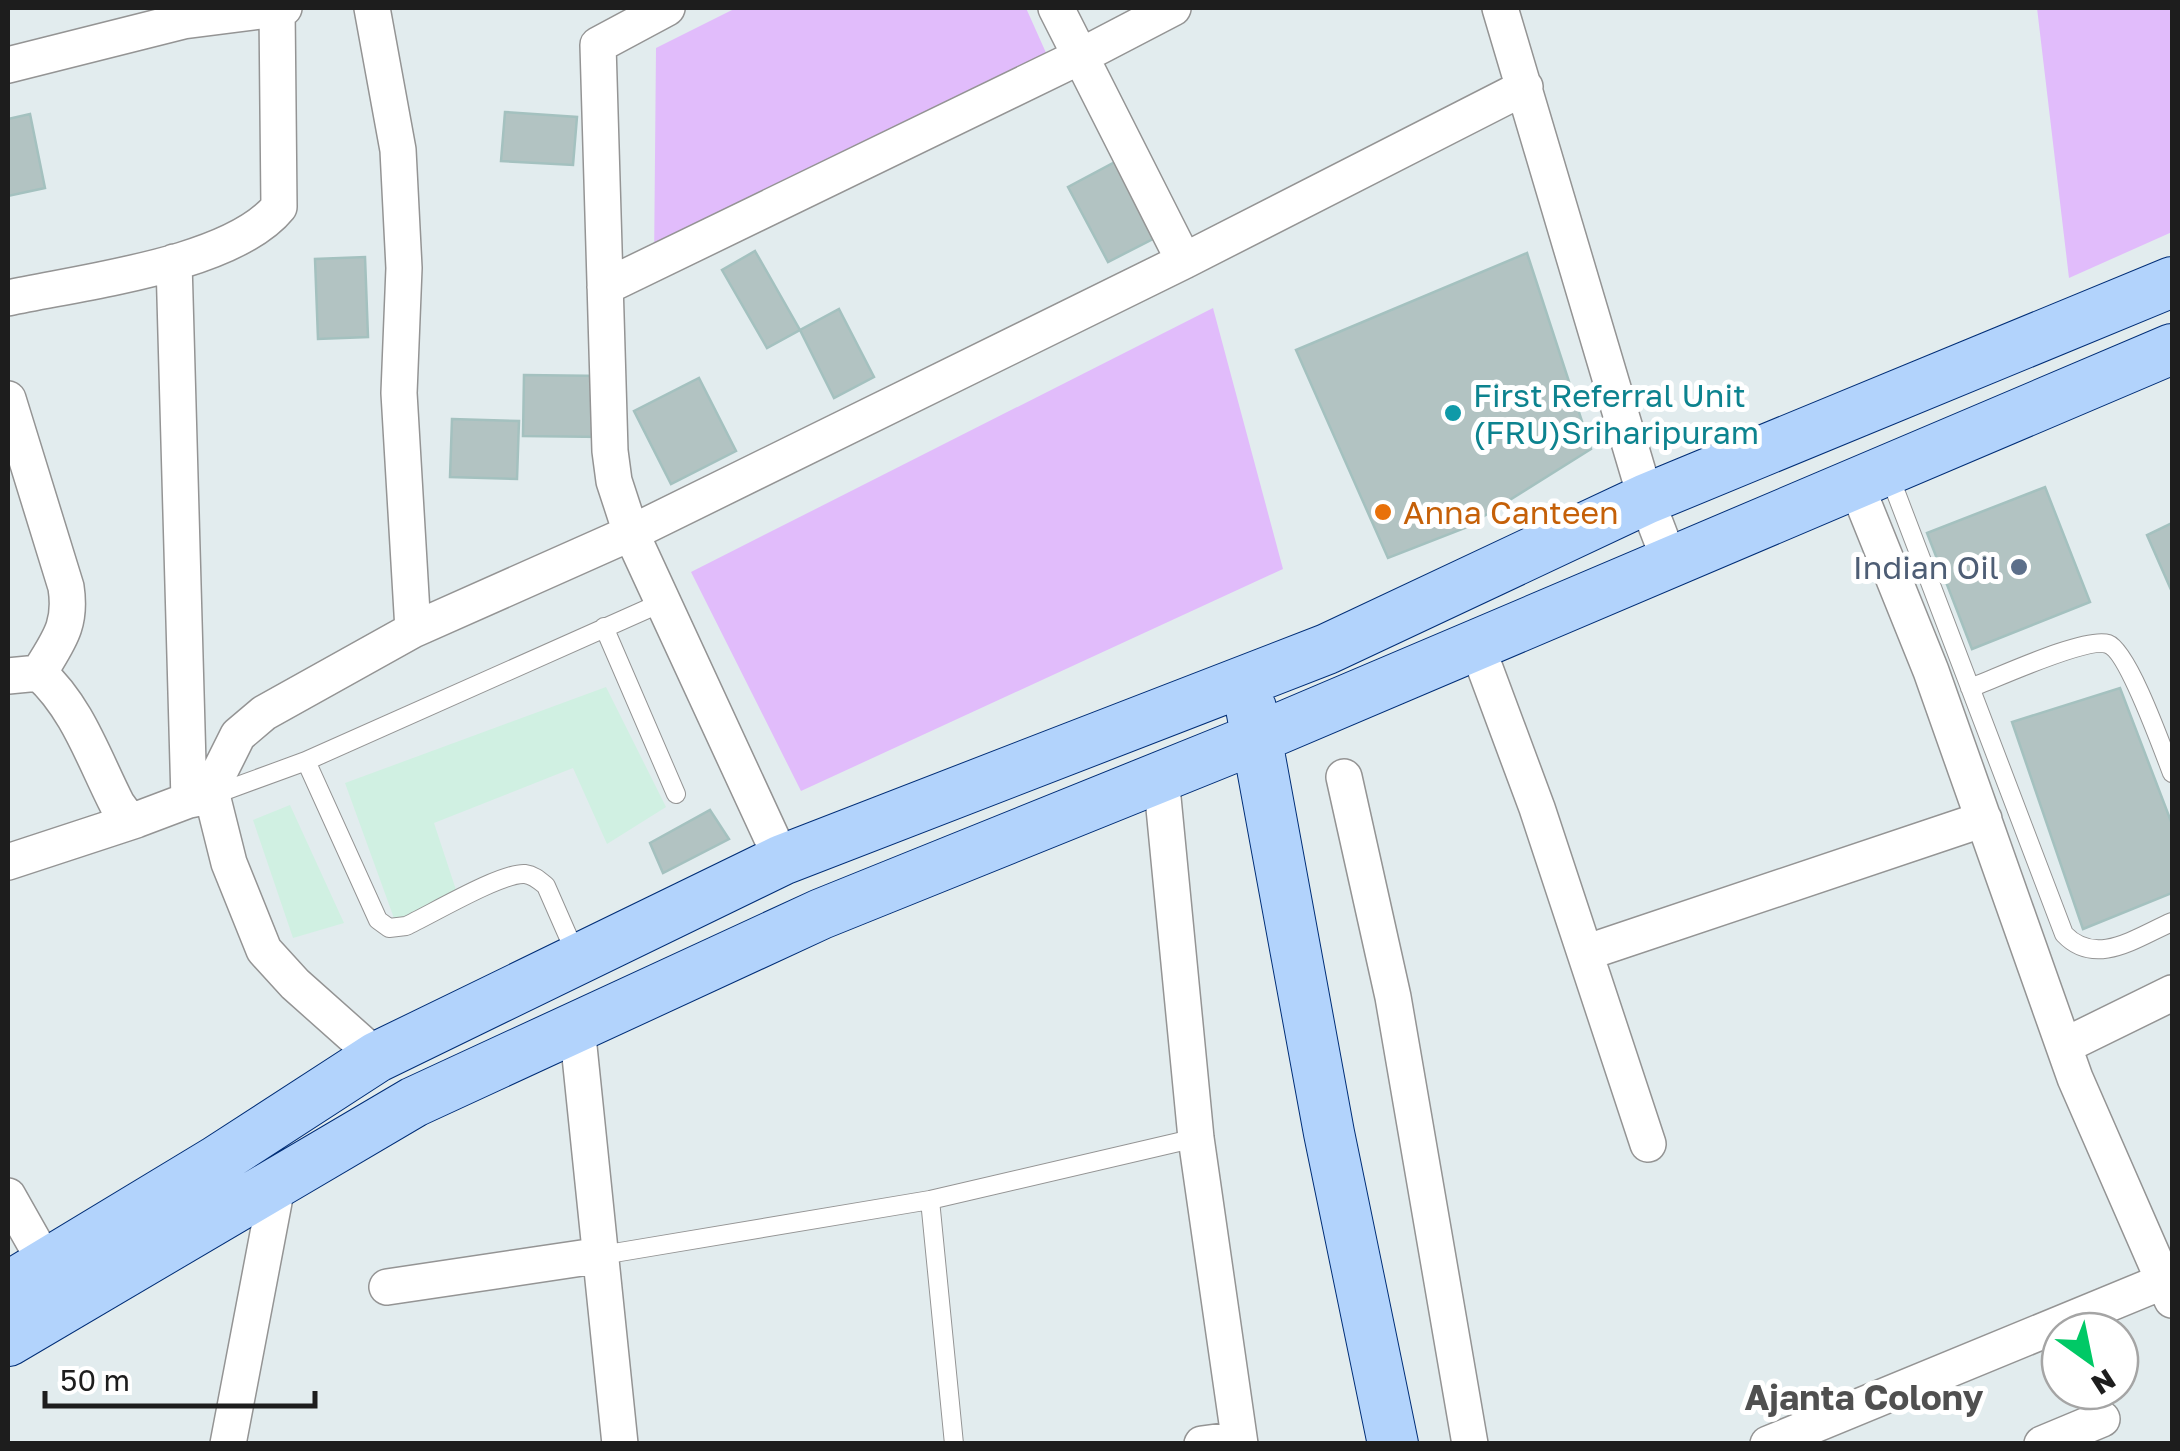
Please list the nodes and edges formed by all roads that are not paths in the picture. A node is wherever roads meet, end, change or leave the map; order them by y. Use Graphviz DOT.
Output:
graph roads {
  1 [pos="280,8"];
  2 [pos="372,8"];
  3 [pos="598,8"];
  4 [pos="666,8"];
  5 [pos="1056,8"];
  6 [pos="1172,8"];
  7 [pos="1500,8"];
  8 [pos="184,14"];
  9 [pos="598,45"];
  10 [pos="1079,56"];
  11 [pos="8,65"];
  12 [pos="1525,87"];
  13 [pos="1184,261"];
  14 [pos="174,262"];
  15 [pos="2172,282"];
  16 [pos="605,287"];
  17 [pos="8,298"];
  18 [pos="2172,349"];
  19 [pos="8,399"];
  20 [pos="1872,478"];
  21 [pos="1646,499"];
  22 [pos="631,533"];
  23 [pos="1670,562"];
  24 [pos="662,602"];
  25 [pos="604,628"];
  26 [pos="413,630"];
  27 [pos="1476,644"];
  28 [pos="31,669"];
  29 [pos="1245,679"];
  30 [pos="1970,688"];
  31 [pos="1257,738"];
  32 [pos="306,761"];
  33 [pos="2172,773"];
  34 [pos="1160,777"];
  35 [pos="1344,777"];
  36 [pos="676,794"];
  37 [pos="200,798"];
  38 [pos="1984,819"];
  39 [pos="136,820"];
  40 [pos="782,860"];
  41 [pos="8,862"];
  42 [pos="2172,922"];
  43 [pos="1585,954"];
  44 [pos="578,959"];
  45 [pos="2172,992"];
  46 [pos="577,1027"];
  47 [pos="2064,1046"];
  48 [pos="377,1057"];
  49 [pos="1196,1138"];
  50 [pos="1648,1144"];
  51 [pos="245,1182"];
  52 [pos="8,1196"];
  53 [pos="930,1200"];
  54 [pos="602,1254"];
  55 [pos="27,1276"];
  56 [pos="387,1287"];
  57 [pos="2168,1290"];
  58 [pos="8,1340"];
  59 [pos="2102,1419"];
  60 [pos="1240,1441"];
  61 [pos="228,1444"];
  62 [pos="620,1444"];
  63 [pos="954,1444"];
  64 [pos="1202,1444"];
  65 [pos="1393,1444"];
  66 [pos="1470,1444"];
  67 [pos="1768,1444"];
  68 [pos="2042,1444"];
  1 -- 8 [label="street"];
  1 -- 14 [label="street"];
  2 -- 26 [label="street"];
  3 -- 9 [label="street"];
  4 -- 9 [label="street"];
  5 -- 10 [label="street"];
  6 -- 10 [label="street"];
  7 -- 12 [label="street"];
  8 -- 11 [label="street"];
  9 -- 16 [label="street"];
  10 -- 13 [label="street"];
  10 -- 16 [label="street"];
  12 -- 13 [label="street"];
  12 -- 21 [label="street"];
  13 -- 22 [label="street"];
  14 -- 17 [label="street"];
  14 -- 37 [label="street"];
  15 -- 21 [label="main road"];
  16 -- 22 [label="street"];
  18 -- 20 [label="main road"];
  19 -- 28 [label="street"];
  20 -- 23 [label="main road"];
  20 -- 30 [label="lane"];
  20 -- 38 [label="street"];
  21 -- 23 [label="street"];
  21 -- 29 [label="main road"];
  22 -- 24 [label="street"];
  22 -- 26 [label="street"];
  23 -- 27 [label="main road"];
  24 -- 25 [label="lane"];
  24 -- 40 [label="street"];
  25 -- 32 [label="lane"];
  25 -- 36 [label="lane"];
  26 -- 37 [label="street"];
  27 -- 31 [label="main road"];
  27 -- 43 [label="street"];
  28 -- 39 [label="street"];
  29 -- 31 [label="main road"];
  29 -- 40 [label="main road"];
  30 -- 33 [label="lane"];
  30 -- 42 [label="lane"];
  31 -- 34 [label="main road"];
  31 -- 65 [label="main road"];
  32 -- 37 [label="lane"];
  32 -- 44 [label="lane"];
  34 -- 46 [label="main road"];
  34 -- 49 [label="street"];
  35 -- 66 [label="street"];
  37 -- 39 [label="street"];
  37 -- 48 [label="street"];
  38 -- 43 [label="street"];
  38 -- 47 [label="street"];
  39 -- 41 [label="street"];
  40 -- 44 [label="main road"];
  43 -- 50 [label="street"];
  44 -- 48 [label="main road"];
  45 -- 47 [label="street"];
  46 -- 51 [label="main road"];
  46 -- 54 [label="street"];
  47 -- 57 [label="street"];
  48 -- 51 [label="main road"];
  49 -- 53 [label="lane"];
  49 -- 60 [label="street"];
  51 -- 55 [label="main road"];
  51 -- 58 [label="main road"];
  51 -- 61 [label="street"];
  52 -- 55 [label="street"];
  53 -- 54 [label="lane"];
  53 -- 63 [label="lane"];
  54 -- 56 [label="street"];
  54 -- 62 [label="street"];
  57 -- 67 [label="street"];
  59 -- 68 [label="street"];
  60 -- 64 [label="street"];
}
